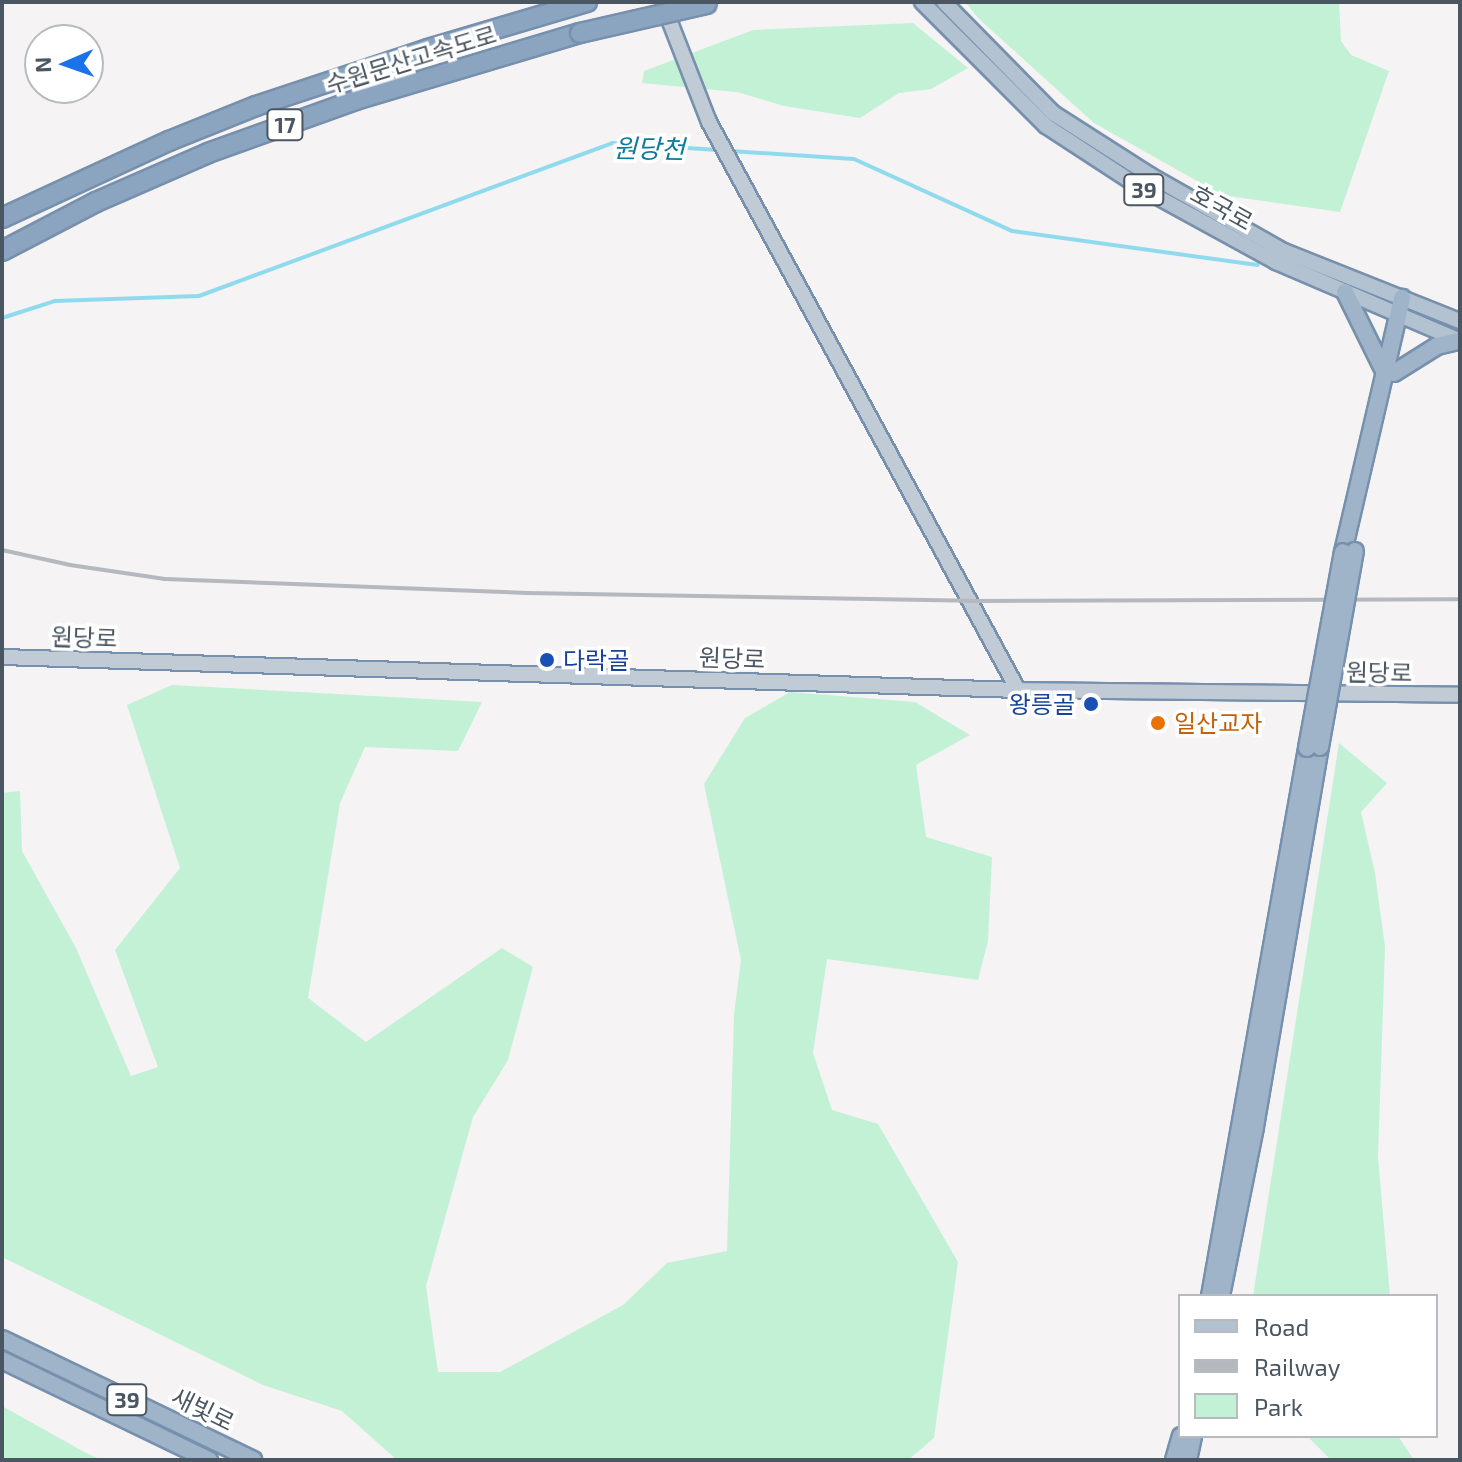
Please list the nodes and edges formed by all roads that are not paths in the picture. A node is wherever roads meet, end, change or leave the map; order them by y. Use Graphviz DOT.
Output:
graph roads {
  1 [pos="671,2"];
  2 [pos="922,2"];
  3 [pos="944,2"];
  4 [pos="583,3"];
  5 [pos="711,3"];
  6 [pos="2,218"];
  7 [pos="2,251"];
  8 [pos="1345,292"];
  9 [pos="1404,308"];
  10 [pos="1460,321"];
  11 [pos="1460,341"];
  12 [pos="1390,373"];
  13 [pos="2,657"];
  14 [pos="1018,690"];
  15 [pos="1460,695"];
  16 [pos="1313,747"];
  17 [pos="1210,1294"];
  18 [pos="1221,1294"];
  19 [pos="2,1339"];
  20 [pos="2,1360"];
  21 [pos="1182,1438"];
  22 [pos="1194,1438"];
  23 [pos="209,1460"];
  24 [pos="253,1460"];
  25 [pos="1177,1460"];
  26 [pos="1190,1460"];
  1 -- 14 [label="main road"];
  2 -- 8 [label="main road, 호국로 / 39"];
  3 -- 9 [label="main road, 호국로 / 39"];
  4 -- 6 [label="highway, 수원문산고속도로 / 17"];
  5 -- 7 [label="highway, 수원문산고속도로 / 17, bridge"];
  8 -- 9 [label="main road, 호국로 / 39"];
  8 -- 12 [label="highway"];
  9 -- 10 [label="main road, 호국로"];
  9 -- 11 [label="main road, 호국로"];
  9 -- 12 [label="highway"];
  11 -- 12 [label="highway"];
  12 -- 16 [label="highway, bridge"];
  13 -- 14 [label="main road, 원당로"];
  14 -- 15 [label="main road, 원당로"];
  16 -- 17 [label="highway"];
  16 -- 18 [label="highway"];
  19 -- 24 [label="highway, 새빛로 / 39"];
  20 -- 23 [label="highway, 새빛로 / 39"];
  21 -- 25 [label="highway"];
  22 -- 26 [label="highway"];
}
